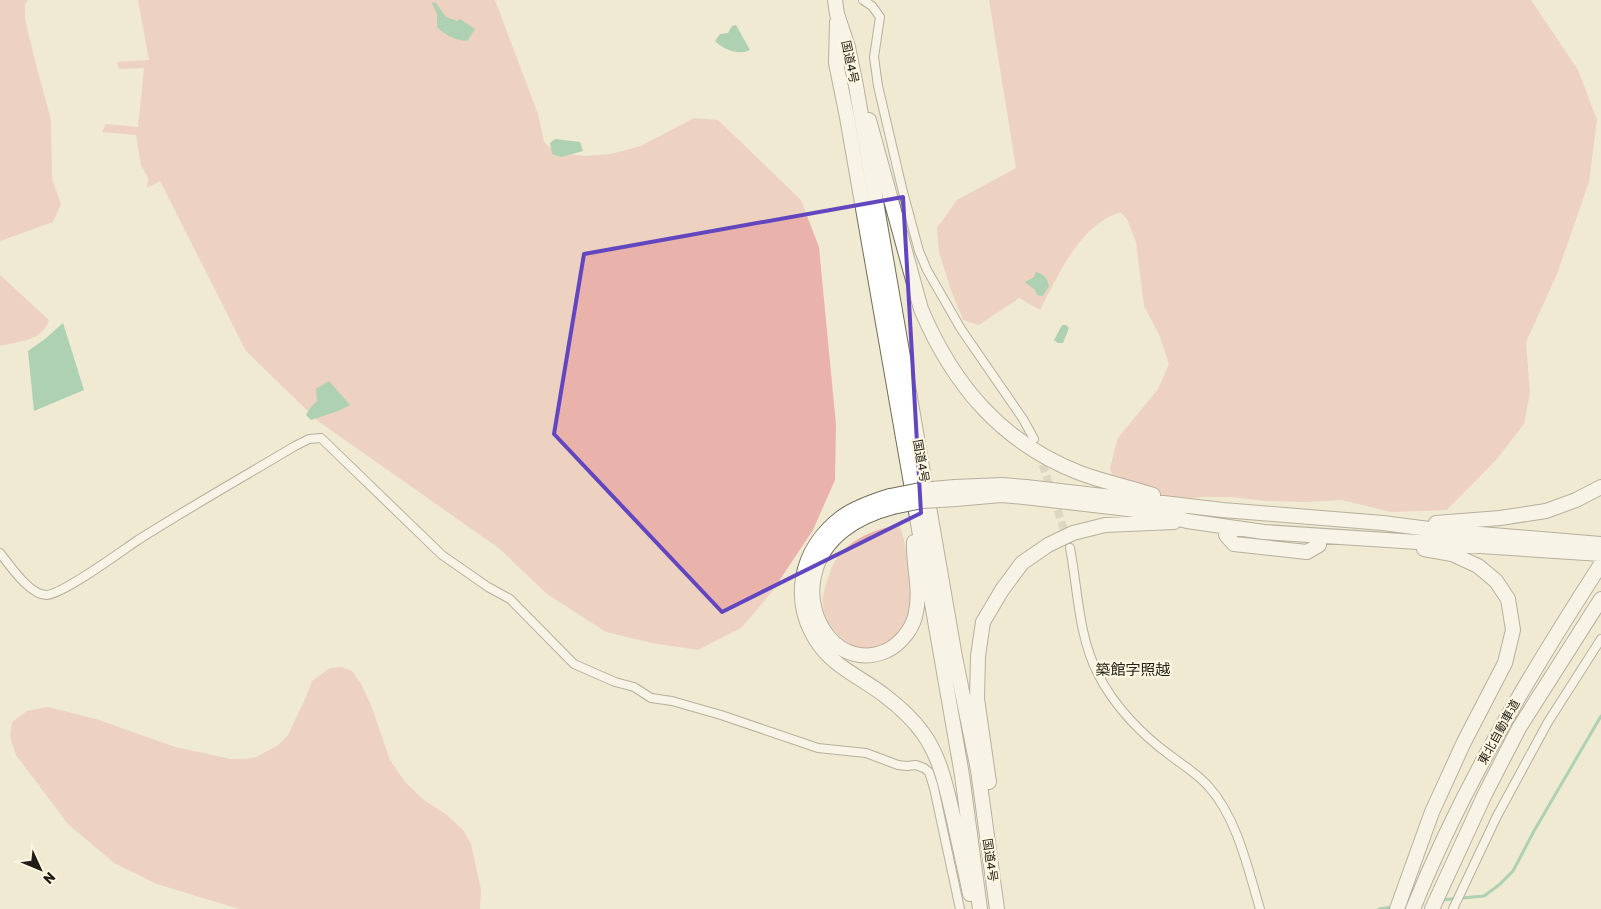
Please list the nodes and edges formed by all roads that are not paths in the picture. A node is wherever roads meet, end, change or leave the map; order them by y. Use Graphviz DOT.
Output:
graph roads {
  1 [pos="835,0"];
  2 [pos="863,0"];
  3 [pos="838,14"];
  4 [pos="856,86"];
  5 [pos="1034,439"];
  6 [pos="1601,487"];
  7 [pos="955,492"];
  8 [pos="891,502"];
  9 [pos="1184,506"];
  10 [pos="918,520"];
  11 [pos="1192,522"];
  12 [pos="1383,523"];
  13 [pos="1221,530"];
  14 [pos="1339,537"];
  15 [pos="1387,539"];
  16 [pos="1601,544"];
  17 [pos="1566,546"];
  18 [pos="1070,548"];
  19 [pos="0,553"];
  20 [pos="1601,554"];
  21 [pos="1601,564"];
  22 [pos="1601,599"];
  23 [pos="1601,639"];
  24 [pos="960,909"];
  25 [pos="975,909"];
  26 [pos="980,909"];
  27 [pos="997,909"];
  28 [pos="1003,909"];
  29 [pos="1260,909"];
  30 [pos="1397,909"];
  31 [pos="1413,909"];
  32 [pos="1432,909"];
  33 [pos="1454,909"];
  1 -- 3 [label="highway, 国道4号"];
  2 -- 5 [label="street"];
  3 -- 4 [label="highway, 国道4号"];
  3 -- 10 [label="highway, 国道4号"];
  4 -- 9 [label="highway"];
  4 -- 27 [label="highway, 国道4号"];
  6 -- 12 [label="highway"];
  7 -- 8 [label="highway, bridge"];
  7 -- 9 [label="highway"];
  7 -- 11 [label="highway"];
  8 -- 10 [label="highway"];
  8 -- 25 [label="highway"];
  9 -- 12 [label="highway"];
  10 -- 26 [label="highway, 国道4号"];
  11 -- 13 [label="highway"];
  11 -- 28 [label="highway"];
  12 -- 17 [label="highway"];
  13 -- 14 [label="highway"];
  13 -- 14 [label="highway"];
  14 -- 15 [label="highway"];
  15 -- 17 [label="highway"];
  15 -- 30 [label="highway"];
  16 -- 17 [label="highway"];
  17 -- 20 [label="highway"];
  18 -- 29 [label="street"];
  19 -- 24 [label="street"];
  21 -- 31 [label="highway, 東北自動車道"];
  22 -- 32 [label="highway, 東北自動車道"];
  23 -- 33 [label="street"];
}
